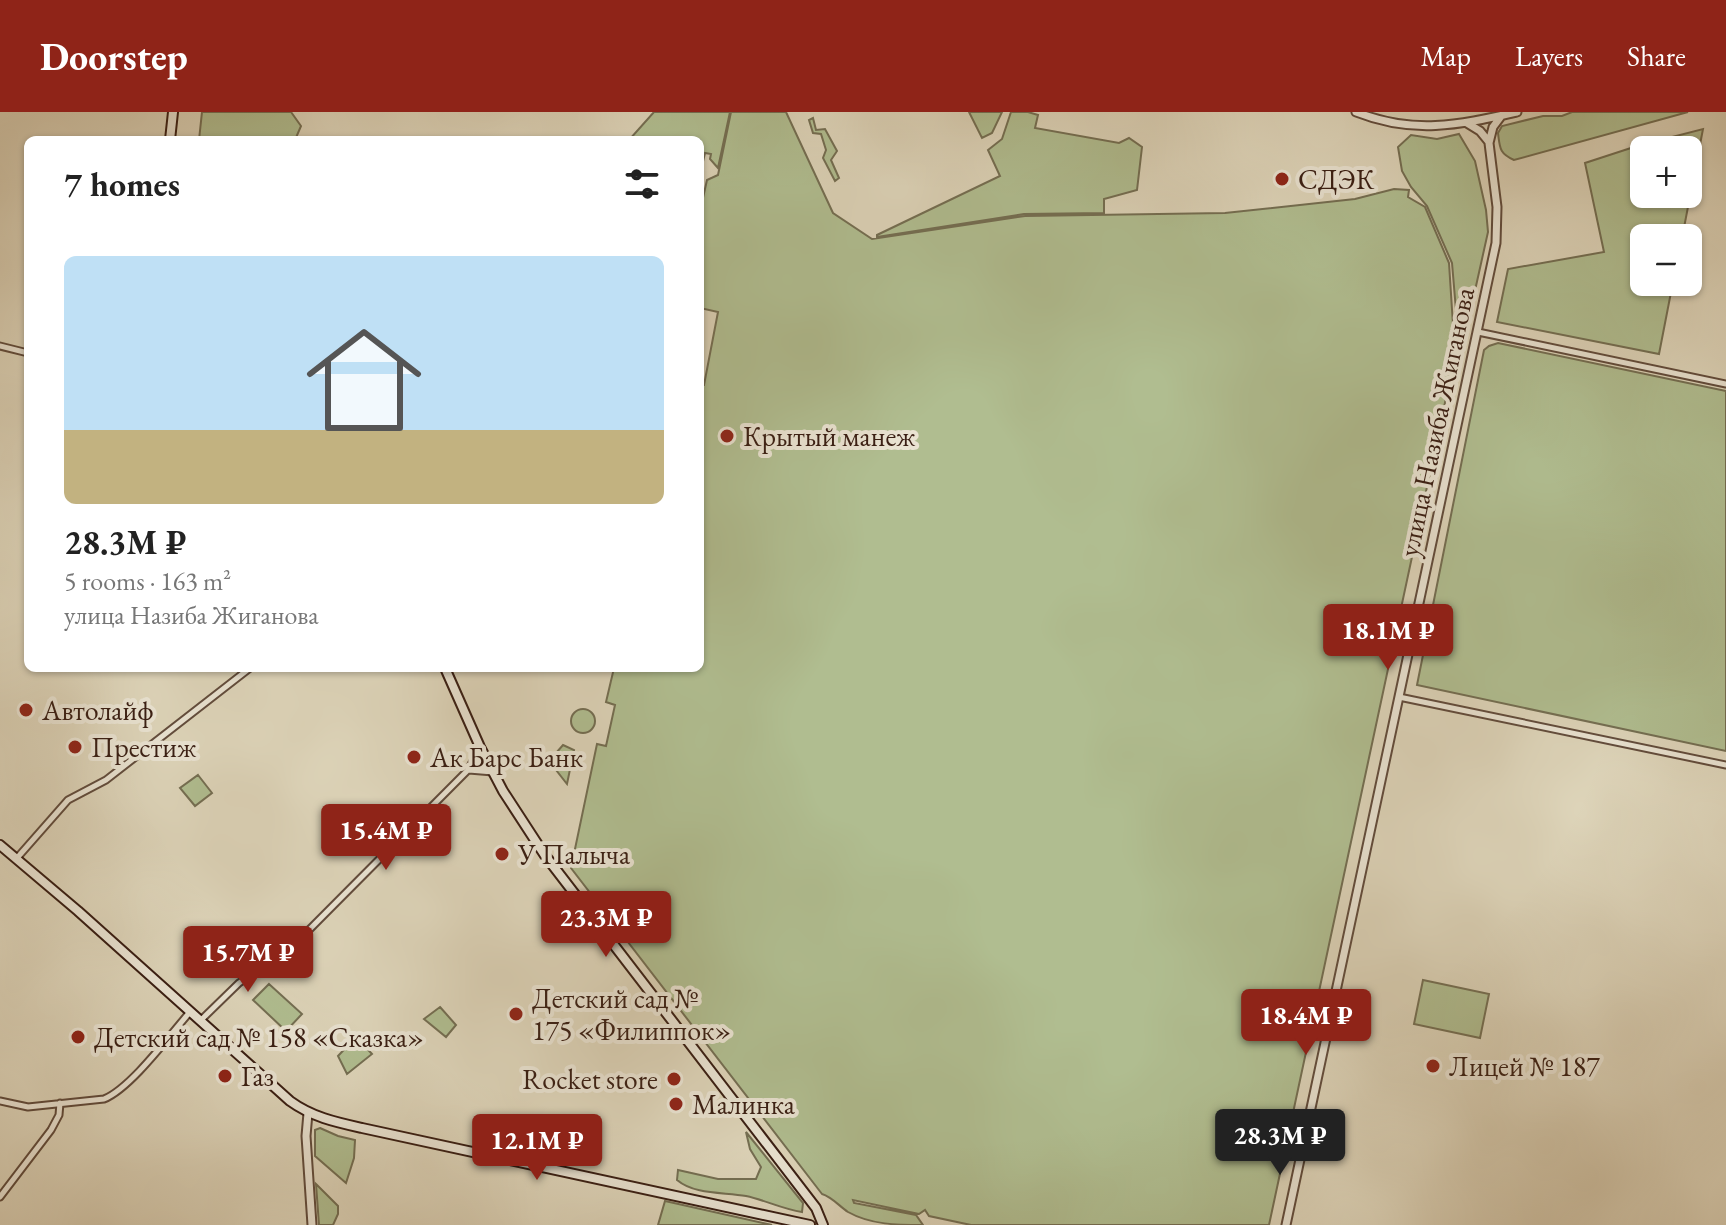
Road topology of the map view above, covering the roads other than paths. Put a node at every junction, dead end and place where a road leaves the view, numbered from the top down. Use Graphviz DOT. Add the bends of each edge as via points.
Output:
graph roads {
  1 [pos="173,112"];
  2 [pos="1356,112"];
  3 [pos="1517,112"];
  4 [pos="1502,115"];
  5 [pos="1467,123"];
  6 [pos="170,136"];
  7 [pos="1489,143"];
  8 [pos="1478,332"];
  9 [pos="0,346"];
  10 [pos="24,352"];
  11 [pos="1726,384"];
  12 [pos="245,672"];
  13 [pos="447,672"];
  14 [pos="1399,697"];
  15 [pos="480,747"];
  16 [pos="1726,765"];
  17 [pos="468,770"];
  18 [pos="493,772"];
  19 [pos="0,845"];
  20 [pos="16,859"];
  21 [pos="190,1012"];
  22 [pos="200,1021"];
  23 [pos="0,1101"];
  24 [pos="60,1103"];
  25 [pos="308,1113"];
  26 [pos="0,1197"];
  27 [pos="312,1225"];
  28 [pos="810,1225"];
  29 [pos="823,1225"];
  30 [pos="1286,1225"];
  1 -- 6 [label="main road"];
  2 -- 5 [label="street" via="1414,126"];
  3 -- 4 [label="street"];
  4 -- 5 [label="street"];
  4 -- 7 [label="street"];
  5 -- 7 [label="street"];
  7 -- 8 [label="street, улица Назиба Жиганова" via="1497,227"];
  8 -- 11 [label="street"];
  8 -- 14 [label="street, улица Назиба Жиганова"];
  9 -- 10 [label="street"];
  12 -- 20 [label="street" via="106,780 68,800"];
  13 -- 15 [label="main road"];
  14 -- 16 [label="street"];
  14 -- 30 [label="street, улица Назиба Жиганова"];
  15 -- 17 [label="street"];
  15 -- 18 [label="main road"];
  17 -- 18 [label="street"];
  17 -- 22 [label="street" via="286,952 242,980"];
  18 -- 29 [label="main road" via="544,854 816,1208"];
  19 -- 20 [label="main road"];
  20 -- 21 [label="main road"];
  21 -- 22 [label="main road"];
  21 -- 24 [label="street" via="113,1095"];
  22 -- 25 [label="main road"];
  23 -- 24 [label="street" via="28,1107"];
  24 -- 26 [label="street" via="51,1130"];
  25 -- 27 [label="street"];
  25 -- 28 [label="main road"];
}
